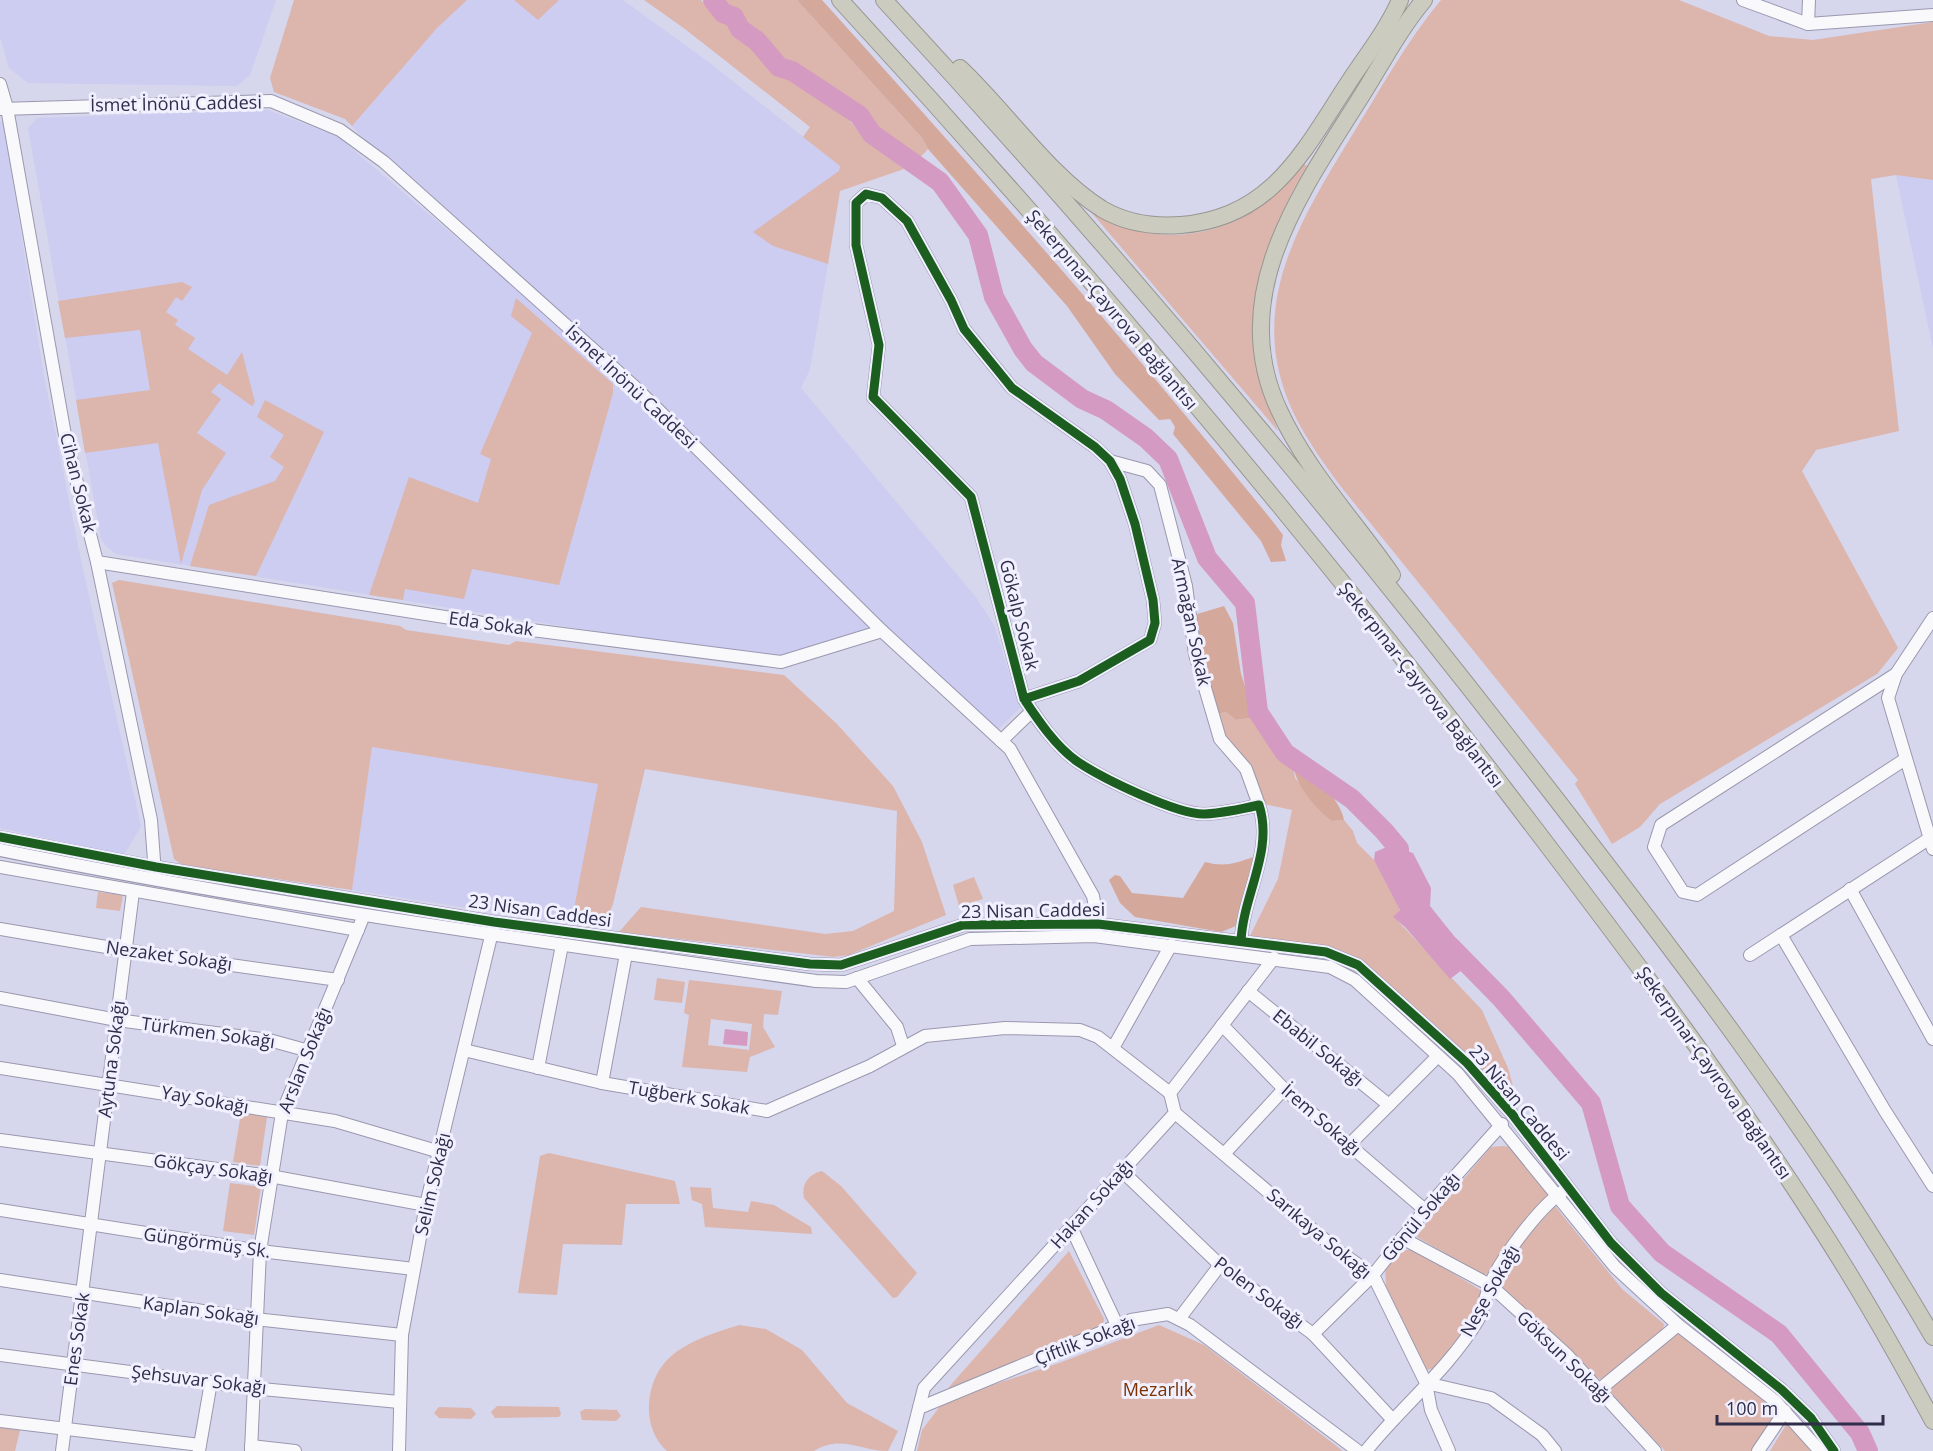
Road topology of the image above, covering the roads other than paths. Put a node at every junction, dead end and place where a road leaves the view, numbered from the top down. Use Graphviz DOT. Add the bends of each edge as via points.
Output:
graph roads {
  1 [pos="840,0"];
  2 [pos="884,0"];
  3 [pos="1400,0"];
  4 [pos="1424,0"];
  5 [pos="1743,0"];
  6 [pos="1809,0"];
  7 [pos="1933,15"];
  8 [pos="1808,24"];
  9 [pos="0,84"];
  10 [pos="3,108"];
  11 [pos="1110,461"];
  12 [pos="97,562"];
  13 [pos="1933,618"];
  14 [pos="882,631"];
  15 [pos="1930,634"];
  16 [pos="1456,670"];
  17 [pos="1896,674"];
  18 [pos="1024,699"];
  19 [pos="1032,711"];
  20 [pos="1001,741"];
  21 [pos="1904,760"];
  22 [pos="1259,805"];
  23 [pos="0,837"];
  24 [pos="1931,843"];
  25 [pos="0,850"];
  26 [pos="0,867"];
  27 [pos="156,867"];
  28 [pos="153,881"];
  29 [pos="1850,889"];
  30 [pos="133,892"];
  31 [pos="364,915"];
  32 [pos="494,922"];
  33 [pos="0,929"];
  34 [pos="358,930"];
  35 [pos="1096,930"];
  36 [pos="491,935"];
  37 [pos="1781,935"];
  38 [pos="1241,941"];
  39 [pos="562,945"];
  40 [pos="1171,945"];
  41 [pos="124,950"];
  42 [pos="1274,952"];
  43 [pos="626,954"];
  44 [pos="1750,955"];
  45 [pos="857,978"];
  46 [pos="338,980"];
  47 [pos="1248,991"];
  48 [pos="0,998"];
  49 [pos="117,1020"];
  50 [pos="1222,1024"];
  51 [pos="1933,1038"];
  52 [pos="903,1046"];
  53 [pos="1113,1048"];
  54 [pos="464,1050"];
  55 [pos="309,1051"];
  56 [pos="1438,1056"];
  57 [pos="0,1068"];
  58 [pos="538,1068"];
  59 [pos="602,1083"];
  60 [pos="109,1084"];
  61 [pos="1284,1089"];
  62 [pos="1170,1093"];
  63 [pos="1389,1105"];
  64 [pos="282,1113"];
  65 [pos="1175,1113"];
  66 [pos="1502,1124"];
  67 [pos="0,1140"];
  68 [pos="1349,1145"];
  69 [pos="440,1152"];
  70 [pos="101,1154"];
  71 [pos="1224,1154"];
  72 [pos="1928,1170"];
  73 [pos="1122,1171"];
  74 [pos="270,1176"];
  75 [pos="1933,1186"];
  76 [pos="1569,1188"];
  77 [pos="1557,1196"];
  78 [pos="426,1205"];
  79 [pos="0,1210"];
  80 [pos="1425,1210"];
  81 [pos="92,1226"];
  82 [pos="1071,1227"];
  83 [pos="1402,1238"];
  84 [pos="260,1251"];
  85 [pos="1220,1265"];
  86 [pos="414,1269"];
  87 [pos="1373,1275"];
  88 [pos="0,1281"];
  89 [pos="1490,1285"];
  90 [pos="83,1295"];
  91 [pos="255,1319"];
  92 [pos="1179,1319"];
  93 [pos="1117,1325"];
  94 [pos="1678,1325"];
  95 [pos="1313,1334"];
  96 [pos="402,1335"];
  97 [pos="1933,1337"];
  98 [pos="0,1354"];
  99 [pos="74,1365"];
  100 [pos="211,1382"];
  101 [pos="1426,1383"];
  102 [pos="252,1388"];
  103 [pos="1600,1389"];
  104 [pos="399,1402"];
  105 [pos="919,1408"];
  106 [pos="1785,1411"];
  107 [pos="1392,1419"];
  108 [pos="0,1421"];
  109 [pos="1933,1421"];
  110 [pos="64,1428"];
  111 [pos="138,1437"];
  112 [pos="200,1448"];
  113 [pos="251,1449"];
  114 [pos="62,1451"];
  115 [pos="135,1451"];
  116 [pos="295,1451"];
  117 [pos="399,1451"];
  118 [pos="908,1451"];
  119 [pos="1359,1451"];
  120 [pos="1366,1451"];
  121 [pos="1449,1451"];
  122 [pos="1556,1451"];
  123 [pos="1654,1451"];
  124 [pos="1758,1451"];
  125 [pos="1820,1451"];
  126 [pos="1834,1451"];
  1 -- 109 [label="highway, Şekerpınar-Çayırova Bağlantısı" via="1042,226 1183,392 1483,762 1664,1000 1746,1117 1851,1276"];
  2 -- 3 [label="highway" via="986,93 1080,193 1113,213 1158,226 1203,223 1229,216 1272,189 1298,161"];
  2 -- 16 [label="highway, Şekerpınar-Çayırova Bağlantısı" via="1185,341"];
  4 -- 16 [label="highway" via="1316,168 1282,229 1266,276 1262,344 1278,409 1304,457 1364,534"];
  5 -- 8 [label="street"];
  6 -- 8 [label="street"];
  7 -- 8 [label="street"];
  9 -- 10 [label="street, Cihan Sokak"];
  10 -- 12 [label="street, Cihan Sokak" via="65,435"];
  10 -- 14 [label="street, İsmet İnönü Caddesi" via="271,101 340,130 384,162 636,387"];
  11 -- 18 [label="street" via="1135,524 1153,600 1155,623 1150,640 1079,681"];
  11 -- 18 [label="street, Gökalp Sokak" via="1012,388 964,329 907,221 882,198 866,195 856,203 856,246 879,345 873,397 971,497"];
  11 -- 22 [label="street, Armağan Sokak" via="1147,471 1160,485 1186,586 1195,654 1220,739 1246,769"];
  12 -- 14 [label="street, Eda Sokak" via="508,627 781,662"];
  12 -- 27 [label="street, Cihan Sokak" via="151,820"];
  13 -- 15 [label="street"];
  14 -- 20 [label="street, İsmet İnönü Caddesi"];
  15 -- 17 [label="street"];
  16 -- 97 [label="highway, Şekerpınar-Çayırova Bağlantısı" via="1735,1034 1839,1185"];
  17 -- 21 [label="street" via="1888,698"];
  17 -- 21 [label="street" via="1661,825 1654,847 1683,892 1698,895"];
  18 -- 19 [label="street, Gökalp Sokak"];
  19 -- 20 [label="street"];
  19 -- 22 [label="street, Gökalp Sokak" via="1076,761 1182,811 1204,814"];
  20 -- 35 [label="street, İsmet İnönü Caddesi" via="1010,749 1093,896"];
  21 -- 24 [label="street"];
  22 -- 38 [label="street" via="1265,822 1261,861 1242,920"];
  23 -- 27 [label="street, 23 Nisan Caddesi"];
  24 -- 29 [label="street"];
  25 -- 28 [label="street, 23 Nisan Caddesi"];
  26 -- 30 [label="street"];
  27 -- 28 [label="street, Cihan Sokak"];
  27 -- 32 [label="street, 23 Nisan Caddesi"];
  28 -- 31 [label="street, 23 Nisan Caddesi"];
  29 -- 37 [label="street"];
  29 -- 51 [label="street"];
  30 -- 34 [label="street"];
  30 -- 41 [label="street, Aytuna Sokağı"];
  31 -- 34 [label="street, Arslan Sokağı"];
  31 -- 36 [label="street, 23 Nisan Caddesi"];
  32 -- 35 [label="street, 23 Nisan Caddesi" via="841,965 963,925"];
  32 -- 36 [label="street, Selim Sokağı"];
  33 -- 41 [label="street, Nezaket Sokağı"];
  34 -- 46 [label="street, Arslan Sokağı"];
  35 -- 38 [label="street, 23 Nisan Caddesi"];
  35 -- 40 [label="street, 23 Nisan Caddesi"];
  35 -- 45 [label="street, 23 Nisan Caddesi" via="970,939"];
  36 -- 39 [label="street, 23 Nisan Caddesi"];
  36 -- 54 [label="street, Selim Sokağı"];
  37 -- 44 [label="street"];
  37 -- 72 [label="street" via="1885,1112"];
  38 -- 42 [label="street, 23 Nisan Caddesi"];
  39 -- 43 [label="street, 23 Nisan Caddesi"];
  39 -- 58 [label="street"];
  40 -- 42 [label="street, 23 Nisan Caddesi"];
  40 -- 53 [label="street"];
  41 -- 46 [label="street, Nezaket Sokağı"];
  41 -- 49 [label="street, Aytuna Sokağı"];
  42 -- 47 [label="street"];
  42 -- 56 [label="street, 23 Nisan Caddesi" via="1330,967 1355,980"];
  42 -- 76 [label="street, 23 Nisan Caddesi" via="1326,952 1359,965 1467,1063"];
  43 -- 45 [label="street, 23 Nisan Caddesi" via="816,981 846,982"];
  43 -- 59 [label="street"];
  45 -- 52 [label="street" via="897,1027"];
  46 -- 55 [label="street, Arslan Sokağı"];
  47 -- 50 [label="street"];
  47 -- 63 [label="street, Ebabil Sokağı"];
  48 -- 49 [label="street, Türkmen Sokağı"];
  49 -- 55 [label="street, Türkmen Sokağı" via="269,1040"];
  49 -- 60 [label="street, Aytuna Sokağı"];
  50 -- 61 [label="street, İrem Sokağı"];
  50 -- 62 [label="street"];
  52 -- 53 [label="street" via="925,1036 1005,1028 1080,1030"];
  52 -- 59 [label="street, Tuğberk Sokak" via="870,1066 767,1111"];
  53 -- 62 [label="street"];
  54 -- 58 [label="street, Tuğberk Sokak"];
  54 -- 69 [label="street, Selim Sokağı"];
  55 -- 64 [label="street, Arslan Sokağı"];
  56 -- 63 [label="street"];
  56 -- 66 [label="street, 23 Nisan Caddesi"];
  57 -- 60 [label="street, Yay Sokağı"];
  58 -- 59 [label="street, Tuğberk Sokak"];
  60 -- 64 [label="street, Yay Sokağı"];
  60 -- 70 [label="street, Aytuna Sokağı"];
  61 -- 68 [label="street, İrem Sokağı"];
  61 -- 71 [label="street"];
  62 -- 65 [label="street"];
  63 -- 68 [label="street"];
  64 -- 69 [label="street, Yay Sokağı" via="335,1122"];
  64 -- 74 [label="street, Arslan Sokağı"];
  65 -- 71 [label="street, Sarıkaya Sokağı"];
  65 -- 73 [label="street, Hakan Sokağı"];
  66 -- 77 [label="street, 23 Nisan Caddesi"];
  66 -- 80 [label="street, Gönül Sokağı"];
  67 -- 70 [label="street, Gökçay Sokağı"];
  68 -- 80 [label="street, İrem Sokağı"];
  69 -- 78 [label="street, Selim Sokağı"];
  70 -- 74 [label="street, Gökçay Sokağı"];
  70 -- 81 [label="street, Aytuna Sokağı"];
  71 -- 87 [label="street, Sarıkaya Sokağı" via="1337,1250"];
  72 -- 75 [label="street"];
  73 -- 82 [label="street, Hakan Sokağı"];
  73 -- 85 [label="street, Polen Sokağı"];
  74 -- 78 [label="street, Gökçay Sokağı"];
  74 -- 84 [label="street, Arslan Sokağı"];
  76 -- 77 [label="street, Neşe Sokağı"];
  76 -- 126 [label="street, 23 Nisan Caddesi" via="1635,1268 1782,1390 1811,1418"];
  77 -- 89 [label="street, Neşe Sokağı" via="1507,1253"];
  77 -- 94 [label="street, 23 Nisan Caddesi" via="1616,1267"];
  78 -- 86 [label="street, Selim Sokağı"];
  79 -- 81 [label="street, Güngörmüş Sk."];
  80 -- 83 [label="street, Gönül Sokağı"];
  81 -- 84 [label="street, Güngörmüş Sk."];
  81 -- 90 [label="street, Enes Sokak"];
  82 -- 93 [label="street"];
  82 -- 105 [label="street, Hakan Sokağı" via="924,1388"];
  83 -- 87 [label="street, Gönül Sokağı"];
  83 -- 89 [label="street, Göksun Sokağı"];
  84 -- 86 [label="street, Güngörmüş Sk."];
  84 -- 91 [label="street, Arslan Sokağı"];
  85 -- 92 [label="street"];
  85 -- 95 [label="street, Polen Sokağı"];
  86 -- 96 [label="street, Selim Sokağı"];
  87 -- 95 [label="street, Gönül Sokağı"];
  87 -- 101 [label="street, Sarıkaya Sokağı"];
  88 -- 90 [label="street, Kaplan Sokağı"];
  89 -- 101 [label="street, Neşe Sokağı" via="1480,1318 1445,1367"];
  89 -- 103 [label="street, Göksun Sokağı"];
  90 -- 91 [label="street, Kaplan Sokağı"];
  90 -- 99 [label="street, Enes Sokak"];
  91 -- 96 [label="street, Kaplan Sokağı"];
  91 -- 102 [label="street, Arslan Sokağı"];
  92 -- 93 [label="street, Çiftlik Sokağı" via="1168,1314"];
  92 -- 119 [label="street, Çiftlik Sokağı"];
  93 -- 105 [label="street, Çiftlik Sokağı"];
  94 -- 103 [label="street"];
  94 -- 106 [label="street, 23 Nisan Caddesi"];
  95 -- 107 [label="street, Polen Sokağı"];
  96 -- 104 [label="street, Selim Sokağı"];
  98 -- 99 [label="street, Şehsuvar Sokağı"];
  99 -- 100 [label="street, Şehsuvar Sokağı"];
  99 -- 110 [label="street, Enes Sokak"];
  100 -- 102 [label="street, Şehsuvar Sokağı"];
  100 -- 112 [label="street"];
  101 -- 107 [label="street, Neşe Sokağı" via="1408,1407"];
  101 -- 121 [label="street, Sarıkaya Sokağı" via="1431,1410"];
  101 -- 122 [label="street" via="1491,1398 1542,1435"];
  102 -- 104 [label="street, Şehsuvar Sokağı"];
  102 -- 113 [label="street, Arslan Sokağı"];
  103 -- 123 [label="street, Göksun Sokağı"];
  104 -- 117 [label="street, Selim Sokağı"];
  105 -- 118 [label="street, Hakan Sokağı"];
  106 -- 124 [label="street"];
  106 -- 125 [label="street, 23 Nisan Caddesi"];
  107 -- 120 [label="street, Neşe Sokağı"];
  108 -- 110 [label="street"];
  110 -- 111 [label="street"];
  110 -- 114 [label="street, Enes Sokak"];
  111 -- 112 [label="street"];
  111 -- 115 [label="street"];
  113 -- 116 [label="street"];
}
